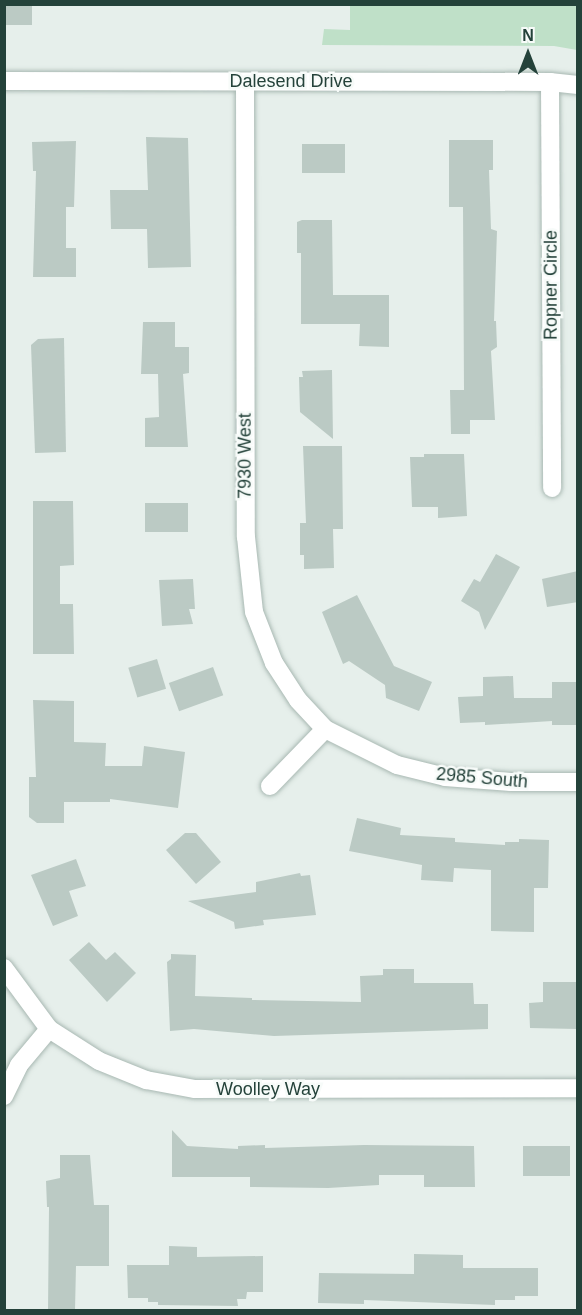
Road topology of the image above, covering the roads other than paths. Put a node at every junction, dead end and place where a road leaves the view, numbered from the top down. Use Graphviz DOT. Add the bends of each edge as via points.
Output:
graph roads {
  1 [pos="4,81"];
  2 [pos="550,81"];
  3 [pos="245,82"];
  4 [pos="578,85"];
  5 [pos="552,488"];
  6 [pos="325,729"];
  7 [pos="578,782"];
  8 [pos="270,786"];
  9 [pos="4,968"];
  10 [pos="50,1029"];
  11 [pos="578,1088"];
  12 [pos="4,1096"];
  1 -- 3 [label="street, Dalesend Drive"];
  2 -- 3 [label="street, Dalesend Drive"];
  2 -- 4 [label="street, Dalesend Drive"];
  2 -- 5 [label="street, Ropner Circle"];
  3 -- 6 [label="street, 7930 West" via="246,537 254,612 274,663 298,700"];
  6 -- 7 [label="street, 2985 South" via="397,765 445,777"];
  6 -- 8 [label="street"];
  9 -- 10 [label="street, Woolley Way"];
  10 -- 11 [label="street, Woolley Way" via="99,1061 146,1080 195,1089"];
  10 -- 12 [label="street" via="20,1065"];
}
